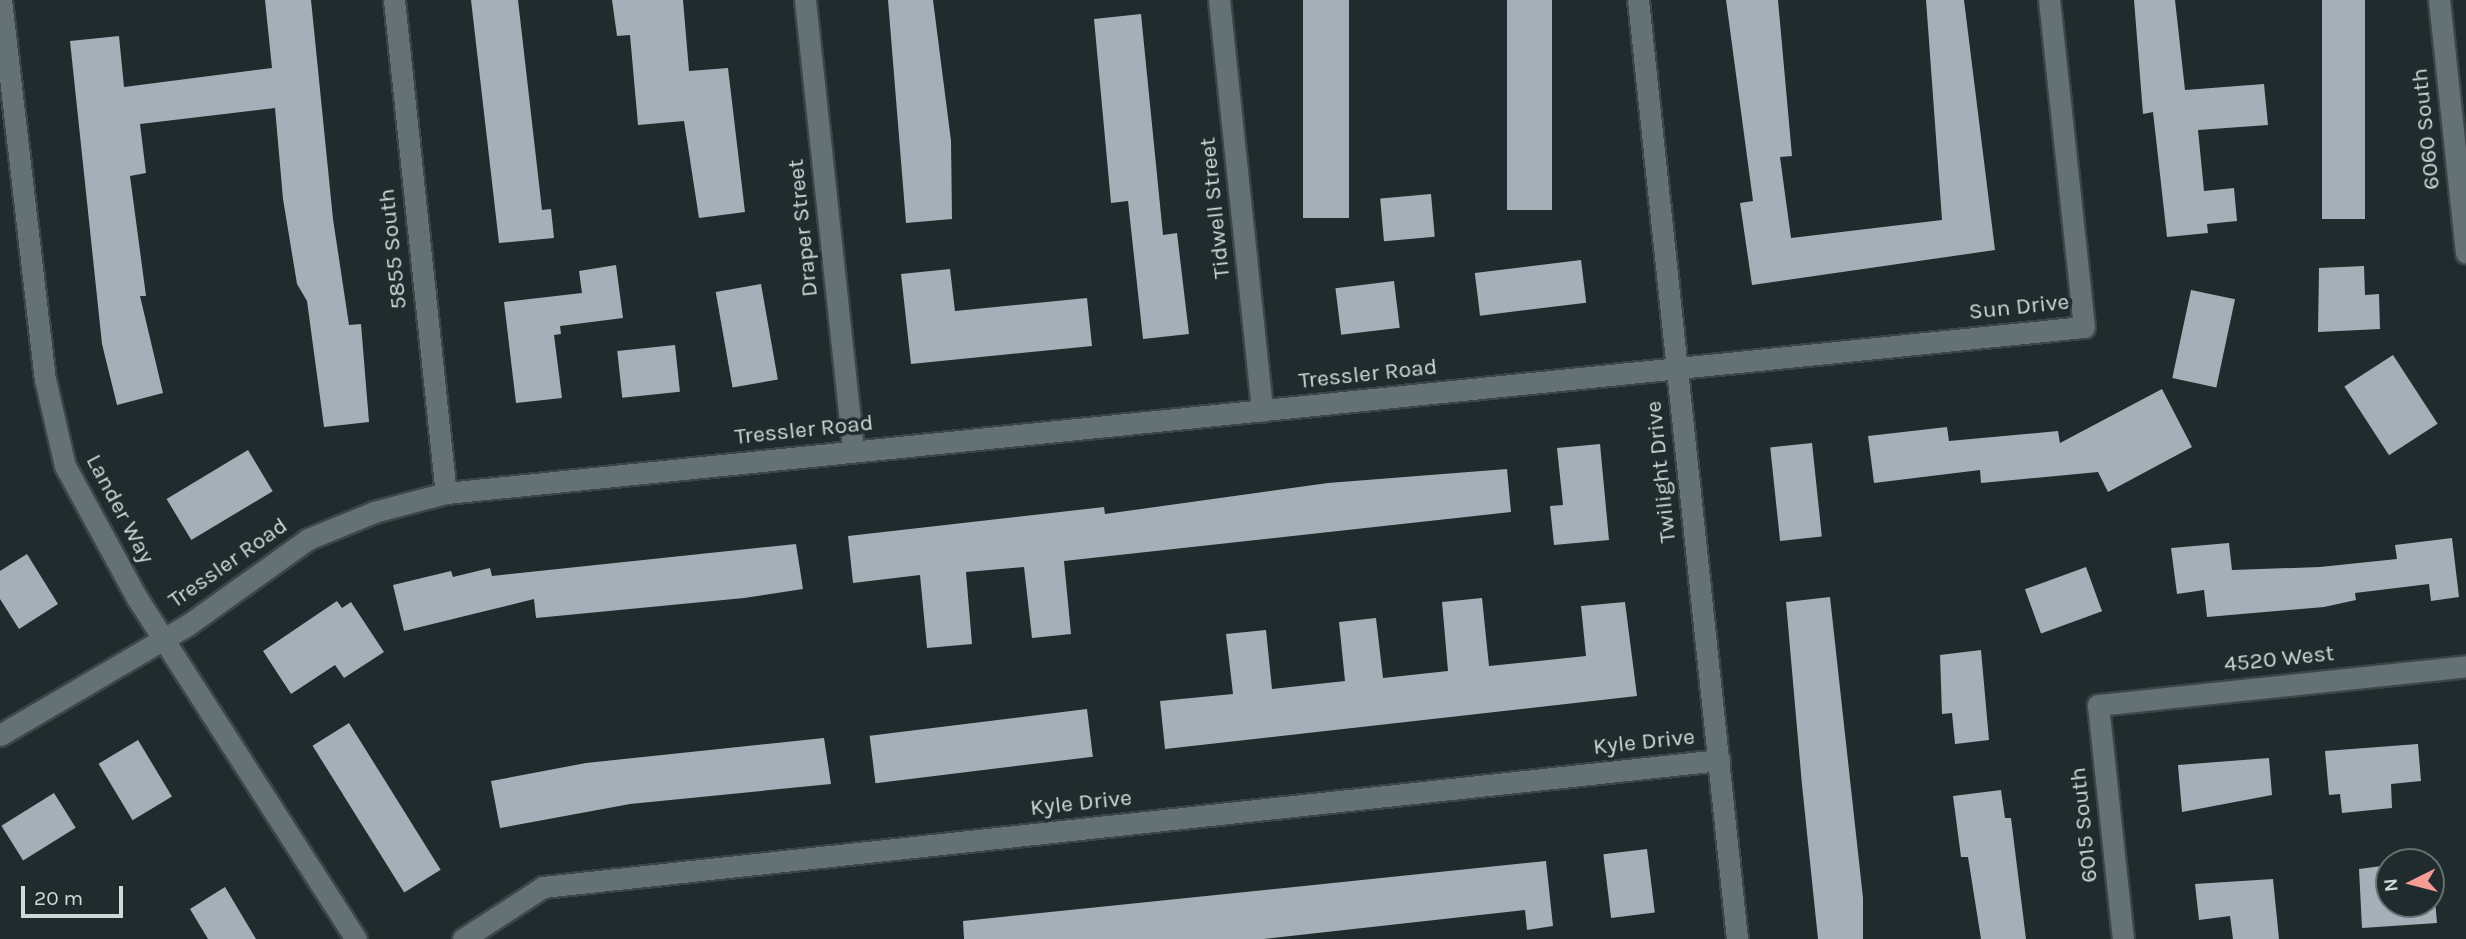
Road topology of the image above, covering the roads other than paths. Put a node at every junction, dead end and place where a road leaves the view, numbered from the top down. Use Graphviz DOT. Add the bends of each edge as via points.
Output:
graph roads {
  1 [pos="1,0"];
  2 [pos="394,0"];
  3 [pos="805,0"];
  4 [pos="1219,0"];
  5 [pos="1638,0"];
  6 [pos="2049,0"];
  7 [pos="2439,0"];
  8 [pos="2466,253"];
  9 [pos="1676,369"];
  10 [pos="1262,411"];
  11 [pos="853,451"];
  12 [pos="446,493"];
  13 [pos="165,638"];
  14 [pos="2466,666"];
  15 [pos="2098,705"];
  16 [pos="0,735"];
  17 [pos="1719,760"];
  18 [pos="356,939"];
  19 [pos="463,939"];
  20 [pos="1737,939"];
  21 [pos="2123,939"];
  1 -- 13 [label="street, Lander Way" via="45,379 65,466"];
  2 -- 12 [label="street, 5855 South"];
  3 -- 11 [label="street, Draper Street"];
  4 -- 10 [label="street, Tidwell Street"];
  5 -- 9 [label="street, Twilight Drive"];
  6 -- 9 [label="street, Sun Drive" via="2084,327"];
  7 -- 8 [label="street, 6060 South"];
  9 -- 10 [label="street, Tressler Road"];
  9 -- 17 [label="street, Twilight Drive"];
  10 -- 11 [label="street, Tressler Road"];
  11 -- 12 [label="street, Tressler Road"];
  12 -- 13 [label="street, Tressler Road" via="374,512 308,539"];
  13 -- 16 [label="street, Tressler Road"];
  13 -- 18 [label="street, Lander Way"];
  14 -- 15 [label="street, 4520 West"];
  15 -- 21 [label="street, 6015 South"];
  17 -- 19 [label="street, Kyle Drive" via="543,887"];
  17 -- 20 [label="street, Twilight Drive"];
}
